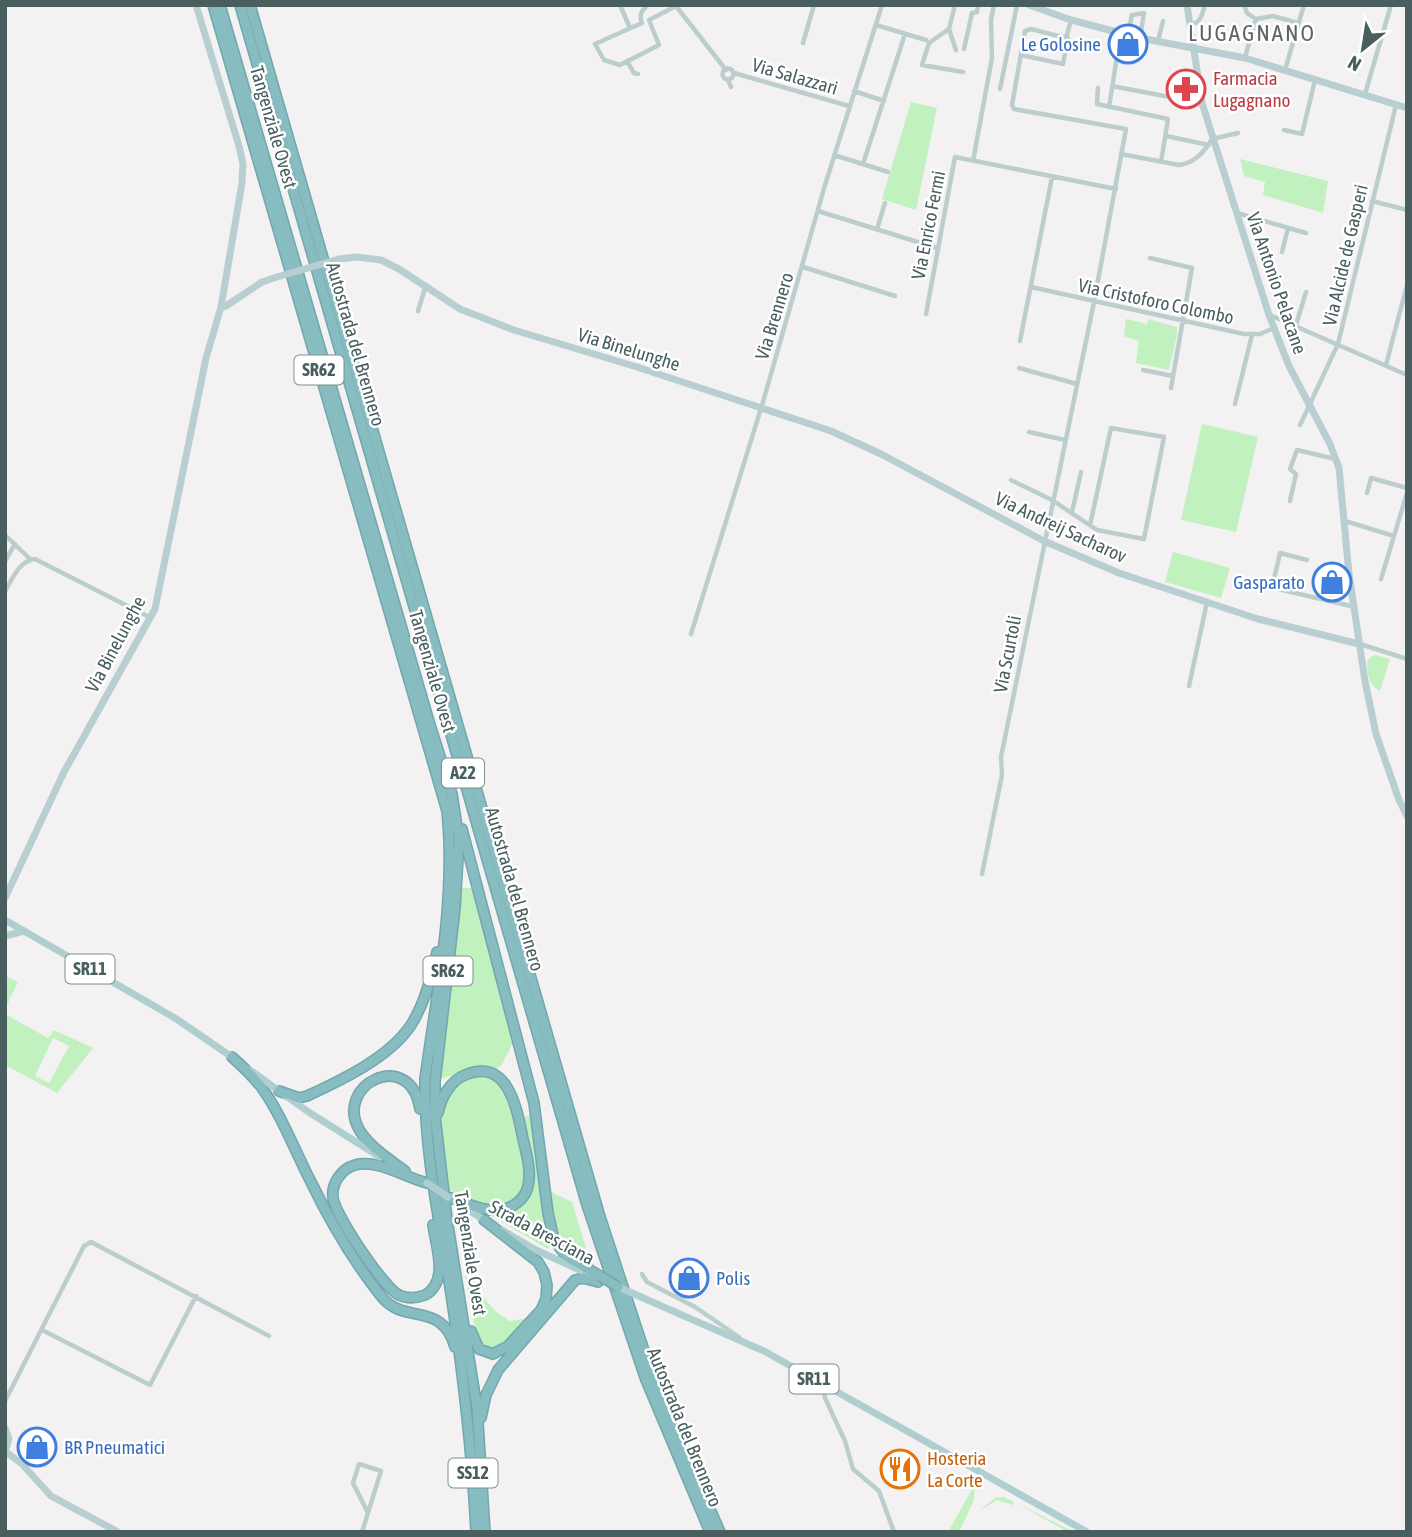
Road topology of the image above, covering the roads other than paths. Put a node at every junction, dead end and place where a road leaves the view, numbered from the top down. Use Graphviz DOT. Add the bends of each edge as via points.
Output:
graph roads {
  1 [pos="196,5"];
  2 [pos="213,5"];
  3 [pos="220,5"];
  4 [pos="240,5"];
  5 [pos="250,5"];
  6 [pos="620,5"];
  7 [pos="648,5"];
  8 [pos="814,5"];
  9 [pos="882,5"];
  10 [pos="955,5"];
  11 [pos="978,5"];
  12 [pos="994,5"];
  13 [pos="1017,5"];
  14 [pos="1028,5"];
  15 [pos="1187,5"];
  16 [pos="1205,5"];
  17 [pos="1244,5"];
  18 [pos="1304,5"];
  19 [pos="1391,5"];
  20 [pos="676,6"];
  21 [pos="1255,19"];
  22 [pos="649,20"];
  23 [pos="1071,20"];
  24 [pos="1163,21"];
  25 [pos="642,23"];
  26 [pos="1298,23"];
  27 [pos="876,25"];
  28 [pos="1191,25"];
  29 [pos="630,28"];
  30 [pos="949,29"];
  31 [pos="1124,33"];
  32 [pos="905,34"];
  33 [pos="1068,37"];
  34 [pos="1140,38"];
  35 [pos="926,40"];
  36 [pos="1158,41"];
  37 [pos="803,43"];
  38 [pos="964,49"];
  39 [pos="956,50"];
  40 [pos="1194,50"];
  41 [pos="1021,55"];
  42 [pos="1245,58"];
  43 [pos="627,61"];
  44 [pos="726,69"];
  45 [pos="1285,70"];
  46 [pos="963,72"];
  47 [pos="638,74"];
  48 [pos="734,74"];
  49 [pos="1315,79"];
  50 [pos="728,80"];
  51 [pos="1112,86"];
  52 [pos="731,88"];
  53 [pos="1098,88"];
  54 [pos="1000,89"];
  55 [pos="854,91"];
  56 [pos="1365,94"];
  57 [pos="884,101"];
  58 [pos="1202,103"];
  59 [pos="1397,104"];
  60 [pos="849,106"];
  61 [pos="1108,107"];
  62 [pos="1407,108"];
  63 [pos="1284,130"];
  64 [pos="1238,133"];
  65 [pos="1166,136"];
  66 [pos="1210,142"];
  67 [pos="1121,154"];
  68 [pos="834,155"];
  69 [pos="974,161"];
  70 [pos="1161,162"];
  71 [pos="863,164"];
  72 [pos="888,172"];
  73 [pos="1052,177"];
  74 [pos="1116,190"];
  75 [pos="1372,201"];
  76 [pos="885,203"];
  77 [pos="1407,210"];
  78 [pos="818,211"];
  79 [pos="1236,212"];
  80 [pos="1288,228"];
  81 [pos="877,229"];
  82 [pos="1306,233"];
  83 [pos="937,248"];
  84 [pos="1282,252"];
  85 [pos="1150,258"];
  86 [pos="803,267"];
  87 [pos="426,285"];
  88 [pos="1407,285"];
  89 [pos="1031,287"];
  90 [pos="1306,292"];
  91 [pos="895,296"];
  92 [pos="1094,302"];
  93 [pos="221,307"];
  94 [pos="418,311"];
  95 [pos="926,314"];
  96 [pos="1269,315"];
  97 [pos="1183,321"];
  98 [pos="1296,325"];
  99 [pos="1274,328"];
  100 [pos="1252,335"];
  101 [pos="1020,341"];
  102 [pos="1338,344"];
  103 [pos="1386,365"];
  104 [pos="1020,368"];
  105 [pos="1143,370"];
  106 [pos="1407,375"];
  107 [pos="1173,376"];
  108 [pos="1077,384"];
  109 [pos="1171,388"];
  110 [pos="1235,404"];
  111 [pos="1308,407"];
  112 [pos="761,408"];
  113 [pos="1300,425"];
  114 [pos="1029,432"];
  115 [pos="1065,440"];
  116 [pos="1336,460"];
  117 [pos="1081,472"];
  118 [pos="1012,480"];
  119 [pos="1407,491"];
  120 [pos="1367,493"];
  121 [pos="1052,500"];
  122 [pos="1290,501"];
  123 [pos="1072,513"];
  124 [pos="1345,521"];
  125 [pos="1090,525"];
  126 [pos="5,535"];
  127 [pos="1394,536"];
  128 [pos="1044,541"];
  129 [pos="15,544"];
  130 [pos="30,559"];
  131 [pos="1307,560"];
  132 [pos="5,561"];
  133 [pos="1381,579"];
  134 [pos="1261,585"];
  135 [pos="1272,588"];
  136 [pos="5,591"];
  137 [pos="1207,602"];
  138 [pos="1355,607"];
  139 [pos="151,618"];
  140 [pos="691,634"];
  141 [pos="1359,644"];
  142 [pos="1407,659"];
  143 [pos="1189,687"];
  144 [pos="453,794"];
  145 [pos="1407,816"];
  146 [pos="982,874"];
  147 [pos="5,898"];
  148 [pos="5,920"];
  149 [pos="24,931"];
  150 [pos="445,931"];
  151 [pos="5,936"];
  152 [pos="232,1057"];
  153 [pos="279,1091"];
  154 [pos="429,1158"];
  155 [pos="402,1172"];
  156 [pos="426,1184"];
  157 [pos="442,1185"];
  158 [pos="448,1197"];
  159 [pos="435,1199"];
  160 [pos="462,1203"];
  161 [pos="447,1219"];
  162 [pos="484,1220"];
  163 [pos="642,1275"];
  164 [pos="599,1279"];
  165 [pos="618,1287"];
  166 [pos="196,1296"];
  167 [pos="42,1330"];
  168 [pos="270,1336"];
  169 [pos="748,1344"];
  170 [pos="822,1384"];
  171 [pos="5,1401"];
  172 [pos="468,1406"];
  173 [pos="5,1427"];
  174 [pos="479,1441"];
  175 [pos="6,1452"];
  176 [pos="368,1513"];
  177 [pos="118,1532"];
  178 [pos="362,1532"];
  179 [pos="476,1532"];
  180 [pos="485,1532"];
  181 [pos="710,1532"];
  182 [pos="720,1532"];
  183 [pos="894,1532"];
  184 [pos="1087,1532"];
  1 -- 93 [label="street, Via Binelunghe" via="243,164"];
  2 -- 150 [label="highway, Tangenziale Ovest / SR62" via="447,811 450,870"];
  3 -- 144 [label="highway, Tangenziale Ovest / SR62"];
  4 -- 181 [label="highway, Autostrada del Brennero / A22" via="587,1205 646,1380"];
  5 -- 182 [label="highway, Autostrada del Brennero / A22" via="600,1217 655,1384"];
  6 -- 29 [label="street"];
  7 -- 25 [label="street" via="639,17"];
  8 -- 37 [label="street"];
  9 -- 27 [label="street, Via Brennero"];
  10 -- 30 [label="street"];
  11 -- 38 [label="street"];
  12 -- 69 [label="street" via="992,58"];
  13 -- 54 [label="street"];
  14 -- 23 [label="street"];
  15 -- 28 [label="street, Via Antonio Pelacane"];
  16 -- 28 [label="street" via="1202,18"];
  17 -- 21 [label="street"];
  18 -- 26 [label="street"];
  19 -- 56 [label="street"];
  20 -- 22 [label="street"];
  20 -- 44 [label="street, Via Salazzari"];
  21 -- 26 [label="street" via="1273,16"];
  21 -- 42 [label="street"];
  22 -- 25 [label="street"];
  22 -- 43 [label="street" via="659,45"];
  23 -- 31 [label="street"];
  23 -- 33 [label="street"];
  24 -- 36 [label="street"];
  25 -- 29 [label="street"];
  26 -- 45 [label="street"];
  27 -- 32 [label="street"];
  27 -- 55 [label="street, Via Brennero"];
  28 -- 40 [label="street, Via Antonio Pelacane"];
  29 -- 43 [label="street" via="595,44 604,60 620,65"];
  30 -- 39 [label="street"];
  30 -- 46 [label="street" via="929,44 922,65"];
  31 -- 34 [label="street"];
  31 -- 34 [label="street" via="1132,15 1144,13"];
  31 -- 51 [label="street"];
  32 -- 35 [label="street"];
  32 -- 57 [label="street"];
  33 -- 41 [label="street" via="1025,31"];
  33 -- 41 [label="street" via="1063,64"];
  34 -- 36 [label="street"];
  36 -- 40 [label="street"];
  40 -- 42 [label="street"];
  40 -- 58 [label="street, Via Antonio Pelacane"];
  41 -- 67 [label="street, Via Scurtoli" via="1012,105 1016,111 1126,129"];
  42 -- 45 [label="street"];
  43 -- 47 [label="street"];
  44 -- 48 [label="street, Via Salazzari"];
  44 -- 50 [label="street, Via Salazzari" via="723,75"];
  45 -- 49 [label="street"];
  48 -- 50 [label="street, Via Salazzari"];
  48 -- 60 [label="street, Via Salazzari"];
  49 -- 56 [label="street"];
  49 -- 63 [label="street" via="1302,134"];
  50 -- 52 [label="street, Via Salazzari"];
  51 -- 58 [label="street"];
  51 -- 61 [label="street"];
  53 -- 61 [label="street" via="1097,104"];
  55 -- 57 [label="street"];
  55 -- 60 [label="street, Via Brennero"];
  56 -- 59 [label="street"];
  57 -- 71 [label="street"];
  58 -- 66 [label="street, Via Antonio Pelacane"];
  59 -- 62 [label="street"];
  59 -- 75 [label="street, Via Alcide de Gasperi"];
  60 -- 68 [label="street, Via Brennero"];
  61 -- 65 [label="street" via="1168,119"];
  64 -- 66 [label="street"];
  65 -- 66 [label="street"];
  65 -- 70 [label="street"];
  66 -- 70 [label="street" via="1187,164"];
  66 -- 79 [label="street, Via Antonio Pelacane"];
  67 -- 70 [label="street"];
  67 -- 74 [label="street, Via Scurtoli"];
  68 -- 71 [label="street"];
  68 -- 78 [label="street, Via Brennero"];
  69 -- 73 [label="street, Via Enrico Fermi"];
  69 -- 83 [label="street, Via Enrico Fermi" via="955,157"];
  71 -- 72 [label="street"];
  73 -- 74 [label="street, Via Enrico Fermi"];
  73 -- 89 [label="street"];
  74 -- 92 [label="street, Via Scurtoli"];
  75 -- 77 [label="street"];
  75 -- 102 [label="street, Via Alcide de Gasperi"];
  76 -- 81 [label="street"];
  78 -- 81 [label="street"];
  78 -- 86 [label="street, Via Brennero"];
  79 -- 80 [label="street"];
  79 -- 96 [label="street, Via Antonio Pelacane"];
  80 -- 82 [label="street"];
  80 -- 84 [label="street"];
  81 -- 83 [label="street"];
  83 -- 95 [label="street, Via Enrico Fermi"];
  85 -- 97 [label="street" via="1192,268"];
  86 -- 91 [label="street"];
  86 -- 112 [label="street, Via Brennero"];
  87 -- 93 [label="street, Via Binelunghe, bridge" via="381,260 357,257 262,282"];
  87 -- 94 [label="street"];
  87 -- 112 [label="street, Via Binelunghe" via="460,309 514,330"];
  88 -- 103 [label="street"];
  89 -- 92 [label="street, Via Cristoforo Colombo"];
  89 -- 101 [label="street"];
  90 -- 98 [label="street"];
  92 -- 97 [label="street, Via Cristoforo Colombo"];
  92 -- 108 [label="street, Via Scurtoli"];
  93 -- 139 [label="street, Via Binelunghe"];
  96 -- 98 [label="street"];
  96 -- 99 [label="street, Via Antonio Pelacane"];
  97 -- 100 [label="street, Via Cristoforo Colombo"];
  97 -- 107 [label="street"];
  98 -- 102 [label="street"];
  99 -- 100 [label="street, Via Cristoforo Colombo"];
  99 -- 111 [label="street, Via Antonio Pelacane"];
  100 -- 110 [label="street"];
  102 -- 103 [label="street"];
  102 -- 111 [label="street, Via Alcide de Gasperi"];
  103 -- 106 [label="street"];
  104 -- 108 [label="street"];
  105 -- 107 [label="street"];
  107 -- 109 [label="street"];
  108 -- 115 [label="street, Via Scurtoli"];
  111 -- 113 [label="street, Via Alcide de Gasperi"];
  111 -- 116 [label="street, Via Antonio Pelacane"];
  112 -- 128 [label="street, Via Andreij Sacharov" via="831,431 881,454"];
  112 -- 140 [label="street, Via Brennero"];
  114 -- 115 [label="street"];
  115 -- 121 [label="street, Via Scurtoli"];
  116 -- 122 [label="street" via="1297,450 1290,469 1296,474"];
  116 -- 124 [label="street, Via Antonio Pelacane"];
  117 -- 123 [label="street"];
  118 -- 121 [label="street"];
  119 -- 120 [label="street" via="1371,478"];
  119 -- 127 [label="street"];
  121 -- 123 [label="street"];
  121 -- 128 [label="street, Via Scurtoli"];
  123 -- 125 [label="street"];
  124 -- 127 [label="street"];
  124 -- 138 [label="street, Via Antonio Pelacane"];
  125 -- 125 [label="street" via="1144,539 1164,437 1111,428"];
  126 -- 129 [label="street"];
  127 -- 133 [label="street"];
  128 -- 137 [label="street, Via Andreij Sacharov" via="1119,573"];
  128 -- 146 [label="street, Via Scurtoli"];
  129 -- 130 [label="street"];
  129 -- 132 [label="street"];
  130 -- 136 [label="street" via="20,566"];
  130 -- 139 [label="street"];
  131 -- 135 [label="street" via="1280,553"];
  134 -- 135 [label="street"];
  135 -- 138 [label="street"];
  137 -- 141 [label="street, Via Andreij Sacharov"];
  137 -- 143 [label="street"];
  138 -- 141 [label="street, Via Antonio Pelacane"];
  139 -- 147 [label="street, Via Binelunghe" via="64,772"];
  141 -- 142 [label="street"];
  141 -- 145 [label="street, Via Antonio Pelacane" via="1376,734"];
  144 -- 157 [label="highway, Tangenziale Ovest / SR62" via="457,880 435,1082"];
  144 -- 164 [label="highway" via="534,1103 555,1240 566,1256"];
  148 -- 149 [label="main road, SR11"];
  149 -- 151 [label="street"];
  149 -- 152 [label="main road, SR11" via="175,1018"];
  150 -- 153 [label="highway" via="423,1001 391,1048 307,1096"];
  150 -- 154 [label="highway, Tangenziale Ovest / SR62" via="425,1079"];
  152 -- 153 [label="main road, SR11"];
  152 -- 172 [label="highway" via="264,1091 328,1216 382,1297 396,1308 436,1318 447,1329"];
  153 -- 155 [label="main road, SR11"];
  154 -- 155 [label="highway" via="415,1091 400,1078 372,1081 356,1099 356,1124 370,1144"];
  154 -- 159 [label="highway, Tangenziale Ovest / SR62"];
  155 -- 156 [label="highway"];
  155 -- 159 [label="highway" via="357,1164 339,1177 332,1194 339,1216 381,1279 402,1296 423,1295 437,1282"];
  156 -- 158 [label="main road, bridge"];
  157 -- 160 [label="highway" via="441,1102 460,1077 492,1074 506,1085 515,1102 528,1162 528,1186 520,1200 505,1209"];
  157 -- 161 [label="highway, Tangenziale Ovest / SR62"];
  158 -- 160 [label="highway"];
  159 -- 172 [label="highway, Tangenziale Ovest / SR62"];
  160 -- 162 [label="main road, Strada Bresciana"];
  161 -- 162 [label="highway" via="474,1341 483,1352 493,1354 508,1346 537,1314 547,1285 538,1262"];
  161 -- 174 [label="highway, Tangenziale Ovest / SR62"];
  162 -- 164 [label="main road, Strada Bresciana"];
  163 -- 169 [label="street"];
  164 -- 165 [label="highway, bridge"];
  164 -- 174 [label="highway" via="575,1280 506,1359 484,1401"];
  165 -- 169 [label="main road, SR11, bridge"];
  166 -- 167 [label="street" via="91,1242 84,1246"];
  166 -- 167 [label="street" via="150,1385"];
  166 -- 168 [label="street"];
  167 -- 171 [label="street"];
  169 -- 170 [label="main road, SR11"];
  170 -- 183 [label="street" via="853,1469 879,1491"];
  170 -- 184 [label="main road, SR11"];
  172 -- 179 [label="highway, Tangenziale Ovest / SS12"];
  173 -- 175 [label="street" via="9,1439"];
  174 -- 180 [label="highway, Tangenziale Ovest / SS12"];
  175 -- 177 [label="street" via="51,1496"];
  176 -- 176 [label="street" via="381,1471 359,1464 353,1483"];
  176 -- 178 [label="street"];
}
